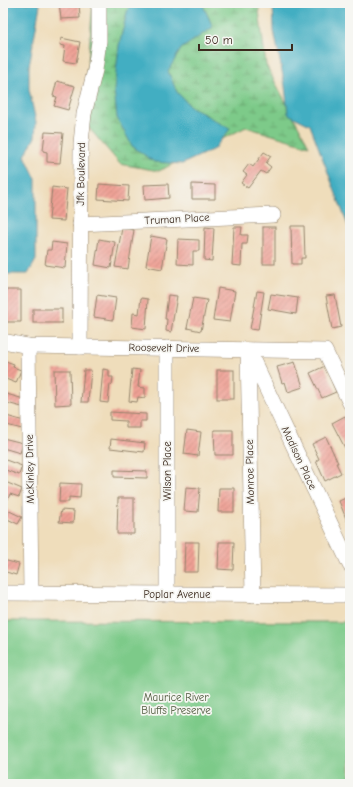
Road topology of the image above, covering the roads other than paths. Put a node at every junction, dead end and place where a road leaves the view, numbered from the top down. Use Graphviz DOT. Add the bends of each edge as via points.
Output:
graph roads {
  1 [pos="97,3"];
  2 [pos="273,215"];
  3 [pos="80,224"];
  4 [pos="3,341"];
  5 [pos="28,346"];
  6 [pos="80,347"];
  7 [pos="167,348"];
  8 [pos="248,350"];
  9 [pos="350,403"];
  10 [pos="350,566"];
  11 [pos="3,593"];
  12 [pos="31,593"];
  13 [pos="167,594"];
  14 [pos="253,594"];
  15 [pos="350,595"];
  1 -- 3 [label="street, Jfk Boulevard" via="99,41 84,114 81,143"];
  2 -- 3 [label="street, Truman Place"];
  3 -- 6 [label="street, Jfk Boulevard"];
  4 -- 5 [label="street, Roosevelt Drive"];
  5 -- 6 [label="street, Roosevelt Drive"];
  5 -- 12 [label="street, McKinley Drive"];
  6 -- 7 [label="street, Roosevelt Drive"];
  7 -- 8 [label="street, Roosevelt Drive"];
  7 -- 13 [label="street, Wilson Place"];
  8 -- 9 [label="street, Roosevelt Drive" via="325,351"];
  8 -- 10 [label="street, Madison Place"];
  8 -- 14 [label="street, Monroe Place"];
  11 -- 12 [label="street, Poplar Avenue"];
  12 -- 13 [label="street, Poplar Avenue"];
  13 -- 14 [label="street, Poplar Avenue"];
  14 -- 15 [label="street, Poplar Avenue"];
}
